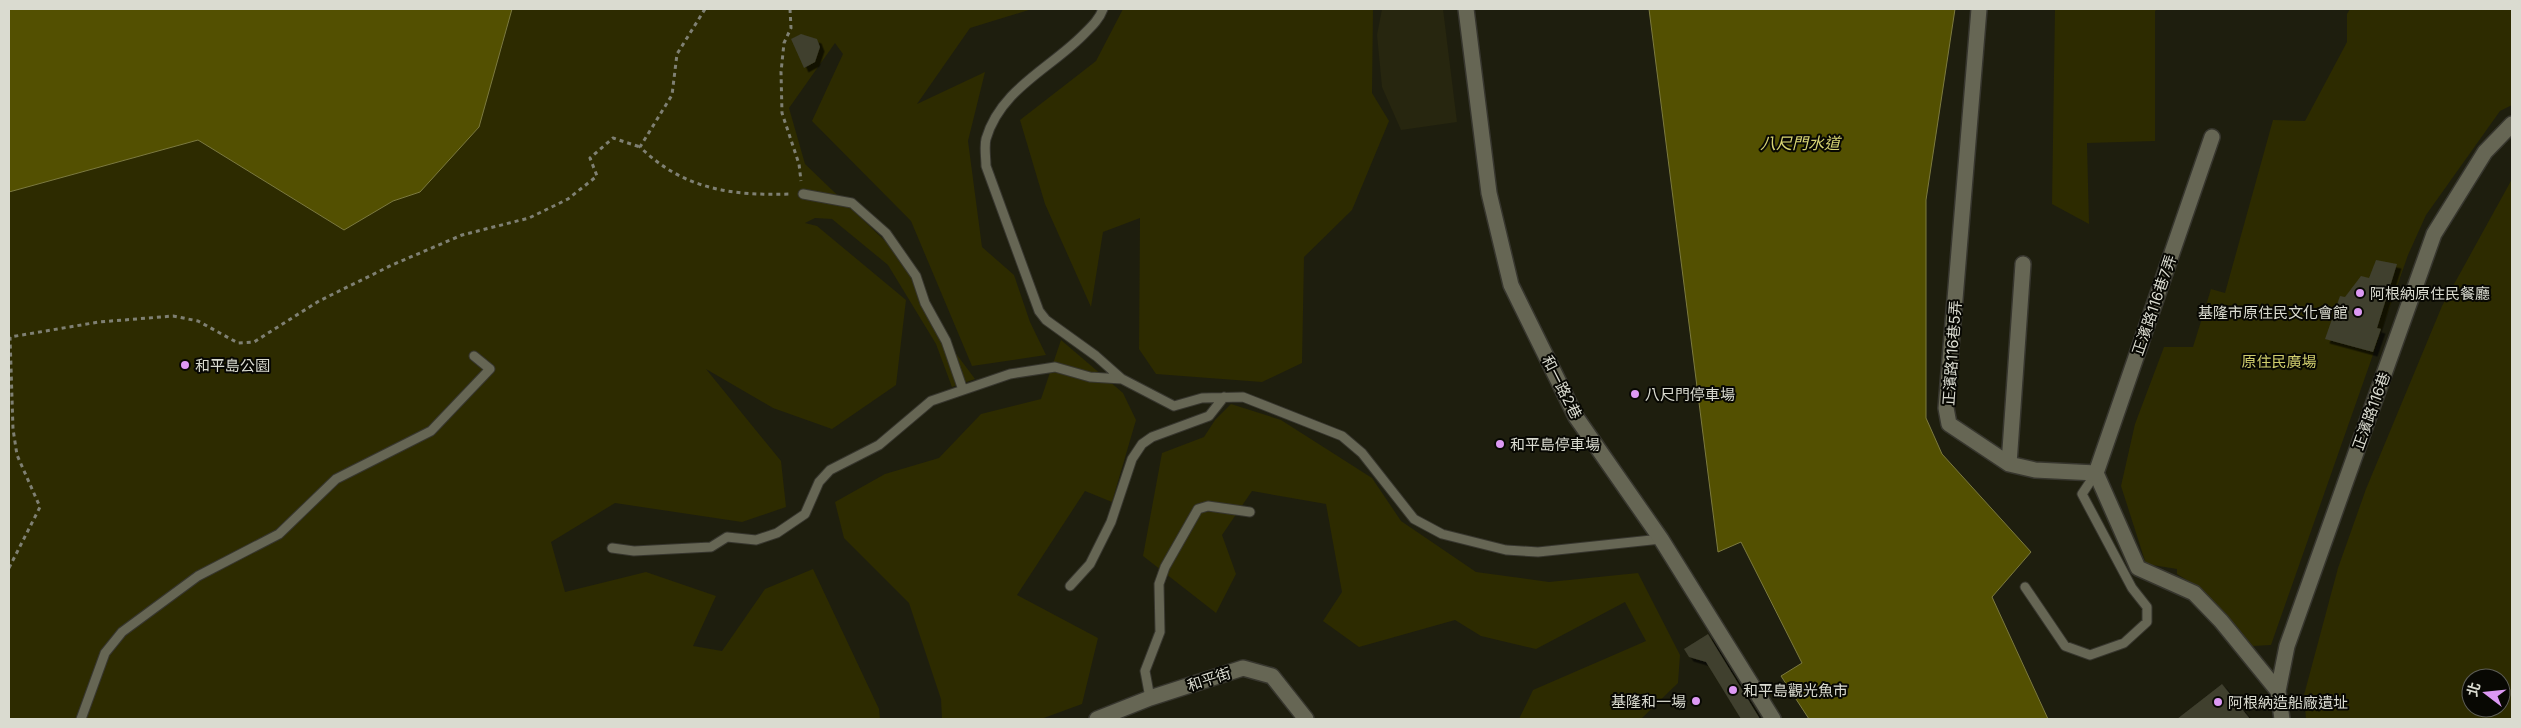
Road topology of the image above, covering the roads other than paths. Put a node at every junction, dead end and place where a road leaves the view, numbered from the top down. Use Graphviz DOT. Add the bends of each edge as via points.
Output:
graph roads {
  1 [pos="1103,9"];
  2 [pos="1466,9"];
  3 [pos="1979,9"];
  4 [pos="2512,124"];
  5 [pos="2212,137"];
  6 [pos="803,194"];
  7 [pos="2023,264"];
  8 [pos="474,356"];
  9 [pos="1122,379"];
  10 [pos="963,390"];
  11 [pos="1224,397"];
  12 [pos="2009,464"];
  13 [pos="2096,473"];
  14 [pos="1250,512"];
  15 [pos="1661,539"];
  16 [pos="612,548"];
  17 [pos="1070,586"];
  18 [pos="2025,587"];
  19 [pos="2278,691"];
  20 [pos="1150,698"];
  21 [pos="81,719"];
  22 [pos="1096,719"];
  23 [pos="1306,719"];
  24 [pos="1773,719"];
  25 [pos="2282,719"];
  1 -- 9 [label="lane" via="1100,17 1063,55 1024,82 997,113 985,140 986,166 1040,311 1046,320"];
  2 -- 15 [label="street, 和一路2巷" via="1489,193 1511,285 1576,418"];
  3 -- 12 [label="street, 正濱路116巷5弄" via="1946,408 1949,424"];
  4 -- 19 [label="street, 正濱路116巷" via="2485,152 2434,234 2288,646"];
  5 -- 13 [label="street, 正濱路116巷7弄"];
  6 -- 10 [label="lane" via="852,203 886,233 916,276 925,303 946,341"];
  7 -- 12 [label="street"];
  8 -- 21 [label="lane" via="490,370 431,432 336,479 279,534 198,576 122,632 105,654"];
  9 -- 10 [label="lane" via="1090,377 1055,367 1010,374"];
  9 -- 11 [label="lane" via="1174,406 1202,398"];
  10 -- 16 [label="lane" via="931,401 879,445 830,470 820,482 804,514 777,534 756,540 727,537 711,547 634,551"];
  11 -- 15 [label="lane" via="1243,397 1342,436 1362,453 1414,519 1442,534 1506,550 1538,552"];
  11 -- 17 [label="lane" via="1210,416 1152,437 1142,444 1132,459 1111,522 1090,564"];
  12 -- 13 [label="street, 正濱路116巷5弄" via="2035,470"];
  13 -- 18 [label="lane" via="2082,494 2132,588 2147,607 2147,622 2124,643 2090,655 2065,646"];
  13 -- 19 [label="street" via="2138,568 2194,593"];
  14 -- 20 [label="lane" via="1208,506 1198,509 1165,567 1159,584 1160,632 1145,671"];
  15 -- 24 [label="street, 和一路2巷"];
  19 -- 25 [label="street, 正濱路116巷"];
  20 -- 22 [label="street, 和平街"];
  20 -- 23 [label="street, 和平街" via="1243,668 1272,676"];
}
